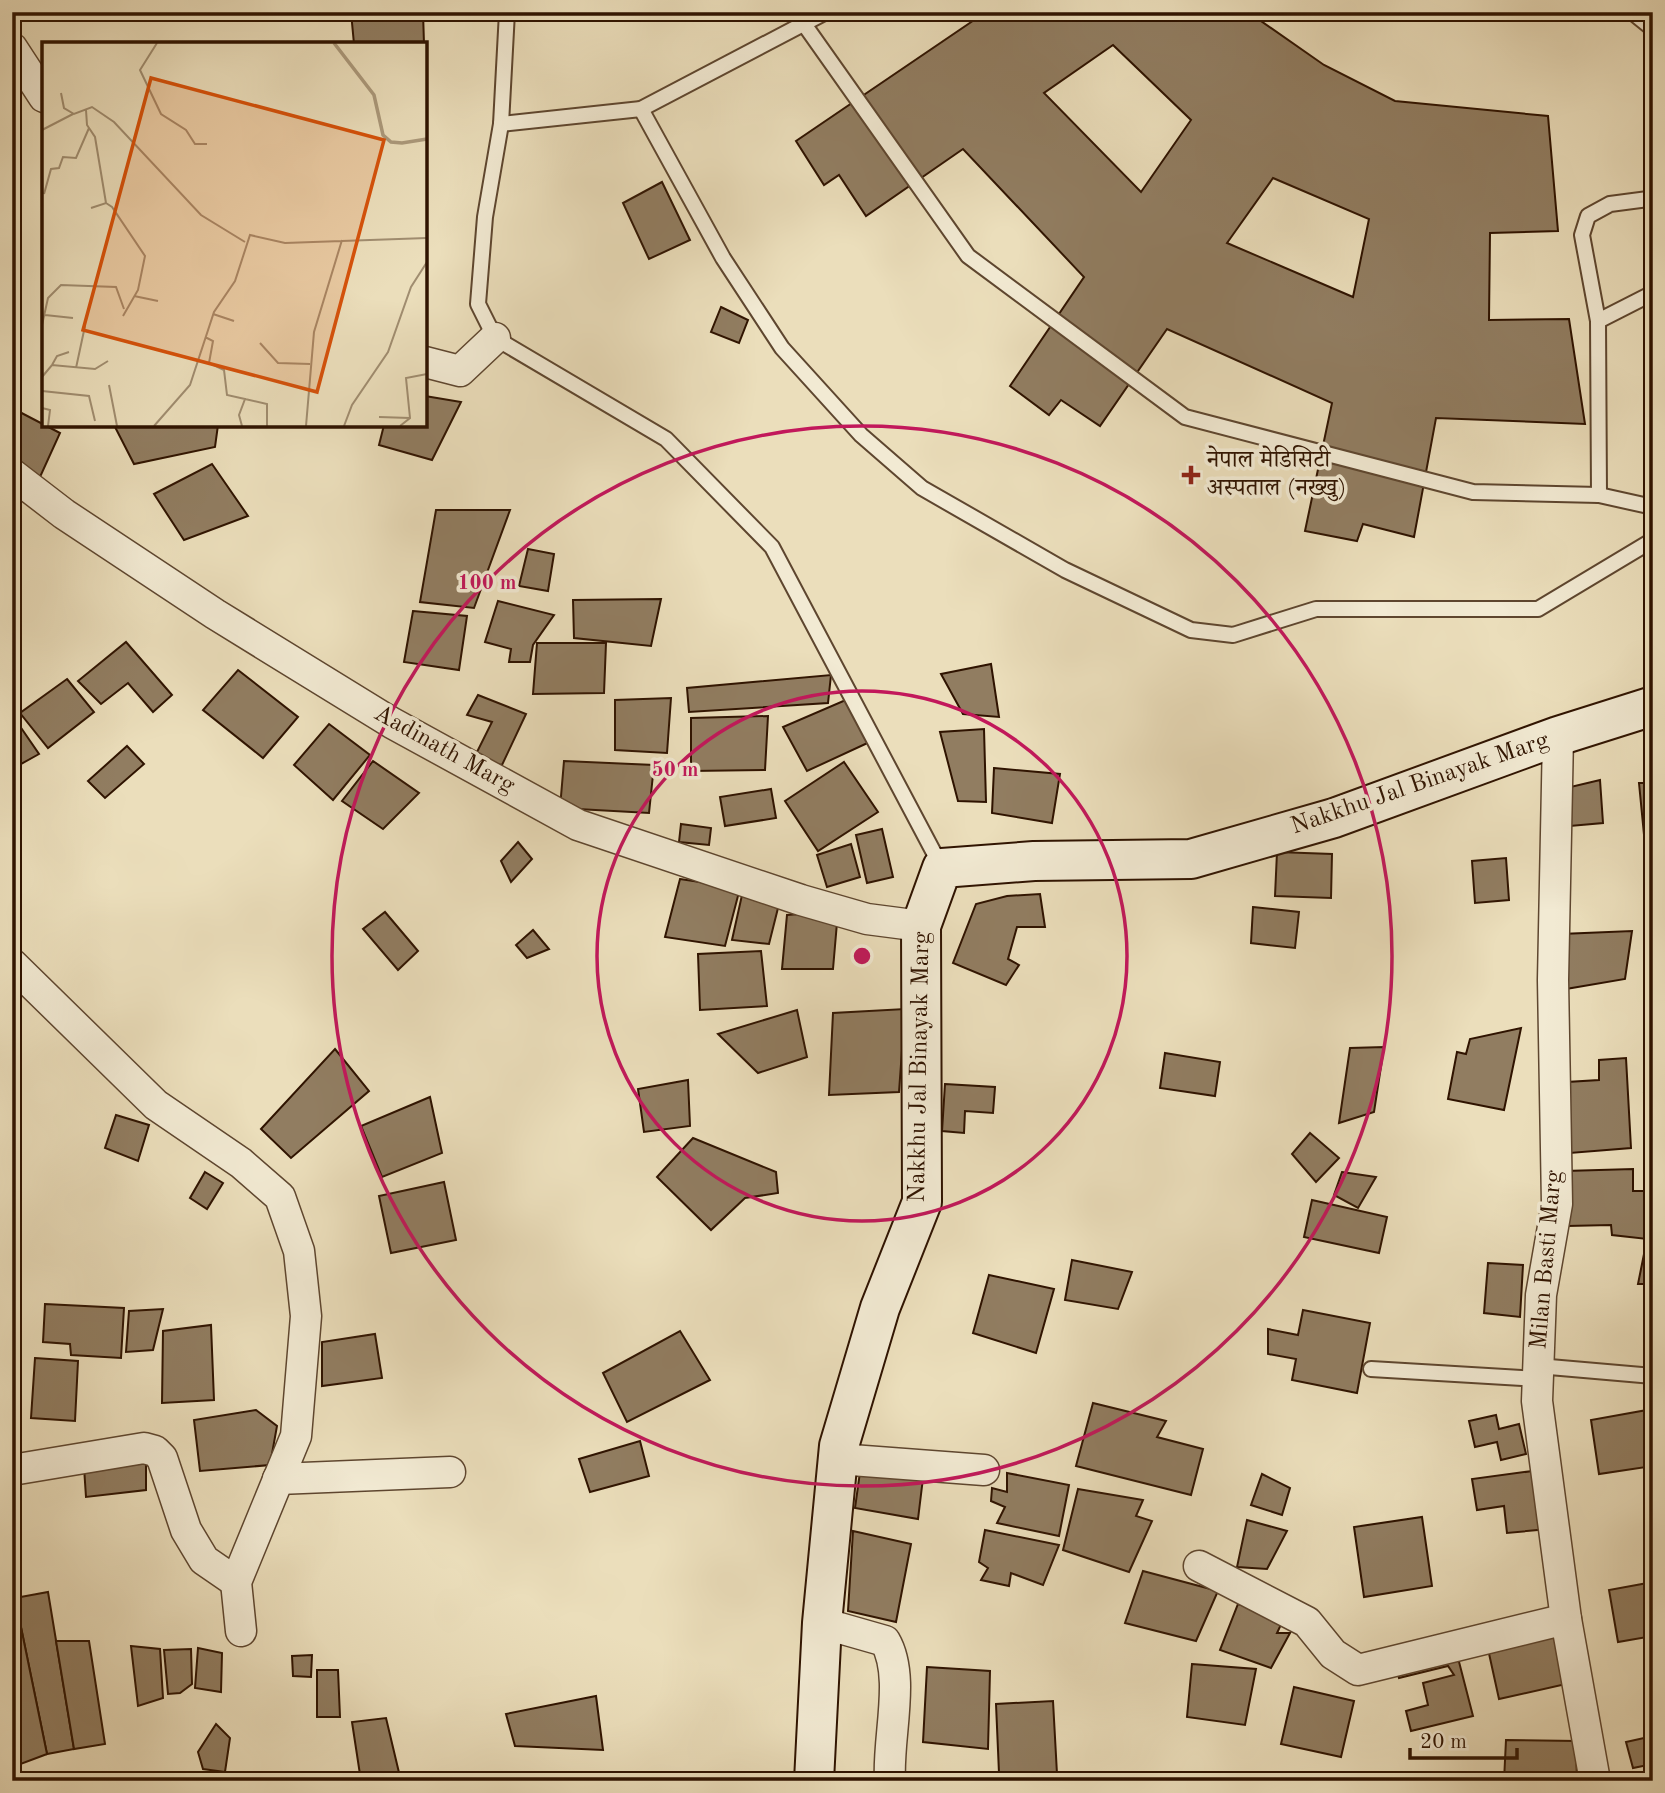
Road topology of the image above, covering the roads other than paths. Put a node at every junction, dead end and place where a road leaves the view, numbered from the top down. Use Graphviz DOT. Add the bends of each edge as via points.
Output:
graph roads {
  1 [pos="507,12"];
  2 [pos="826,12"];
  3 [pos="1632,12"];
  4 [pos="804,24"];
  5 [pos="1653,29"];
  6 [pos="12,48"];
  7 [pos="42,94"];
  8 [pos="641,109"];
  9 [pos="501,124"];
  10 [pos="1653,204"];
  11 [pos="1653,293"];
  12 [pos="1598,321"];
  13 [pos="495,338"];
  14 [pos="427,362"];
  15 [pos="12,474"];
  16 [pos="1599,495"];
  17 [pos="1653,507"];
  18 [pos="1653,540"];
  19 [pos="1653,706"];
  20 [pos="1558,736"];
  21 [pos="942,868"];
  22 [pos="921,926"];
  23 [pos="12,964"];
  24 [pos="1371,1369"];
  25 [pos="1538,1373"];
  26 [pos="1653,1376"];
  27 [pos="838,1459"];
  28 [pos="12,1470"];
  29 [pos="985,1471"];
  30 [pos="450,1472"];
  31 [pos="278,1479"];
  32 [pos="1199,1566"];
  33 [pos="236,1582"];
  34 [pos="1566,1619"];
  35 [pos="822,1623"];
  36 [pos="241,1631"];
  37 [pos="814,1781"];
  38 [pos="890,1781"];
  39 [pos="1595,1781"];
  1 -- 9 [label="lane"];
  2 -- 4 [label="lane"];
  3 -- 5 [label="lane"];
  4 -- 8 [label="lane"];
  4 -- 16 [label="lane" via="968,256 1185,417 1473,492"];
  6 -- 7 [label="street"];
  8 -- 9 [label="lane"];
  8 -- 18 [label="lane" via="723,258 782,348 861,435 922,488 1065,569 1191,630 1233,635 1317,609 1538,609"];
  9 -- 13 [label="lane" via="485,217 478,304"];
  10 -- 12 [label="lane" via="1648,199 1610,204 1588,216 1582,235"];
  11 -- 12 [label="lane"];
  12 -- 16 [label="lane"];
  13 -- 14 [label="street" via="460,370"];
  13 -- 21 [label="lane" via="666,439 772,547"];
  15 -- 22 [label="street, Aadinath Marg" via="215,614 392,723 578,825 801,900 867,919"];
  16 -- 17 [label="lane"];
  19 -- 20 [label="street, Nakkhu Jal Binayak Marg"];
  20 -- 21 [label="street, Nakkhu Jal Binayak Marg" via="1334,818 1191,859 1034,860"];
  20 -- 25 [label="street, Milan Basti Marg" via="1553,980 1557,1204 1541,1295"];
  21 -- 22 [label="street, Nakkhu Jal Binayak Marg"];
  22 -- 27 [label="street, Nakkhu Jal Binayak Marg" via="922,1202 880,1308"];
  23 -- 31 [label="street" via="156,1105 242,1163 280,1197 299,1251 306,1316 296,1436"];
  24 -- 25 [label="lane"];
  25 -- 26 [label="lane"];
  25 -- 34 [label="street, Milan Basti Marg" via="1537,1401"];
  27 -- 29 [label="street"];
  27 -- 35 [label="street, Nakkhu Jal Binayak Marg"];
  28 -- 33 [label="street" via="144,1448 155,1451 162,1458 186,1530 204,1560"];
  30 -- 31 [label="street"];
  31 -- 33 [label="street"];
  32 -- 34 [label="street" via="1307,1622 1334,1654 1358,1670"];
  33 -- 36 [label="street"];
  34 -- 39 [label="street, Milan Basti Marg"];
  35 -- 37 [label="street, Nakkhu Jal Binayak Marg"];
  35 -- 38 [label="street" via="885,1641 892,1653"];
}
